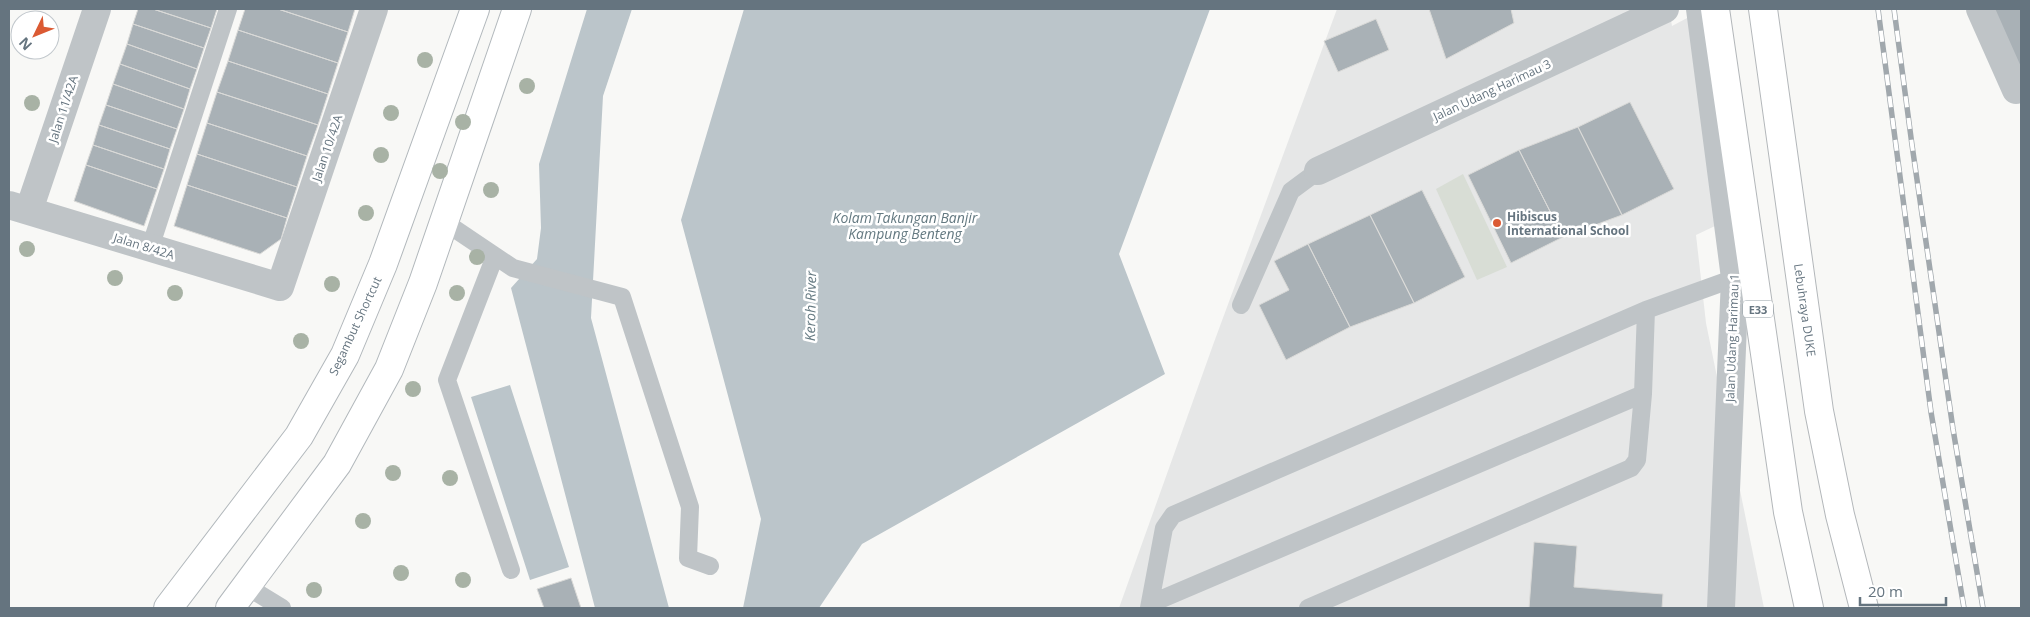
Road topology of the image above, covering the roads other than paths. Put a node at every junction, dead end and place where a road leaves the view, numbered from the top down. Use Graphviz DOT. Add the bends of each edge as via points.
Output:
graph roads {
  1 [pos="97,9"];
  2 [pos="228,9"];
  3 [pos="374,9"];
  4 [pos="475,9"];
  5 [pos="517,9"];
  6 [pos="1665,9"];
  7 [pos="1700,9"];
  8 [pos="1714,9"];
  9 [pos="1763,9"];
  10 [pos="1980,9"];
  11 [pos="2021,88"];
  12 [pos="1318,171"];
  13 [pos="19,207"];
  14 [pos="443,221"];
  15 [pos="150,248"];
  16 [pos="495,256"];
  17 [pos="1735,278"];
  18 [pos="280,287"];
  19 [pos="1241,305"];
  20 [pos="1646,310"];
  21 [pos="1643,394"];
  22 [pos="710,566"];
  23 [pos="511,570"];
  24 [pos="246,586"];
  25 [pos="1150,606"];
  26 [pos="168,608"];
  27 [pos="230,608"];
  28 [pos="282,608"];
  29 [pos="1308,608"];
  30 [pos="1721,608"];
  31 [pos="1809,608"];
  32 [pos="1864,608"];
  1 -- 13 [label="street, Jalan 11/42A"];
  2 -- 15 [label="lane"];
  3 -- 18 [label="street, Jalan 10/42A"];
  4 -- 26 [label="main road, Segambut Shortcut" via="383,264 345,355 299,436"];
  5 -- 14 [label="main road"];
  6 -- 12 [label="street, Jalan Udang Harimau 3"];
  7 -- 17 [label="street, Jalan Udang Harimau 1"];
  8 -- 31 [label="main road, E33" via="1788,512"];
  9 -- 32 [label="main road, Lebuhraya DUKE" via="1819,411 1840,515"];
  10 -- 11 [label="street" via="2016,90"];
  12 -- 19 [label="lane" via="1291,191"];
  13 -- 15 [label="street, Jalan 8/42A"];
  14 -- 16 [label="lane"];
  14 -- 24 [label="main road" via="389,369 337,464"];
  15 -- 18 [label="street, Jalan 8/42A"];
  16 -- 22 [label="lane" via="513,268 622,298 690,507 688,558"];
  16 -- 23 [label="lane" via="447,380"];
  17 -- 20 [label="lane"];
  17 -- 30 [label="street, Jalan Udang Harimau 1"];
  20 -- 21 [label="lane"];
  20 -- 25 [label="lane" via="1173,516 1164,528"];
  21 -- 25 [label="lane"];
  21 -- 29 [label="lane" via="1637,460 1630,468"];
  24 -- 27 [label="main road"];
  24 -- 28 [label="lane"];
}
